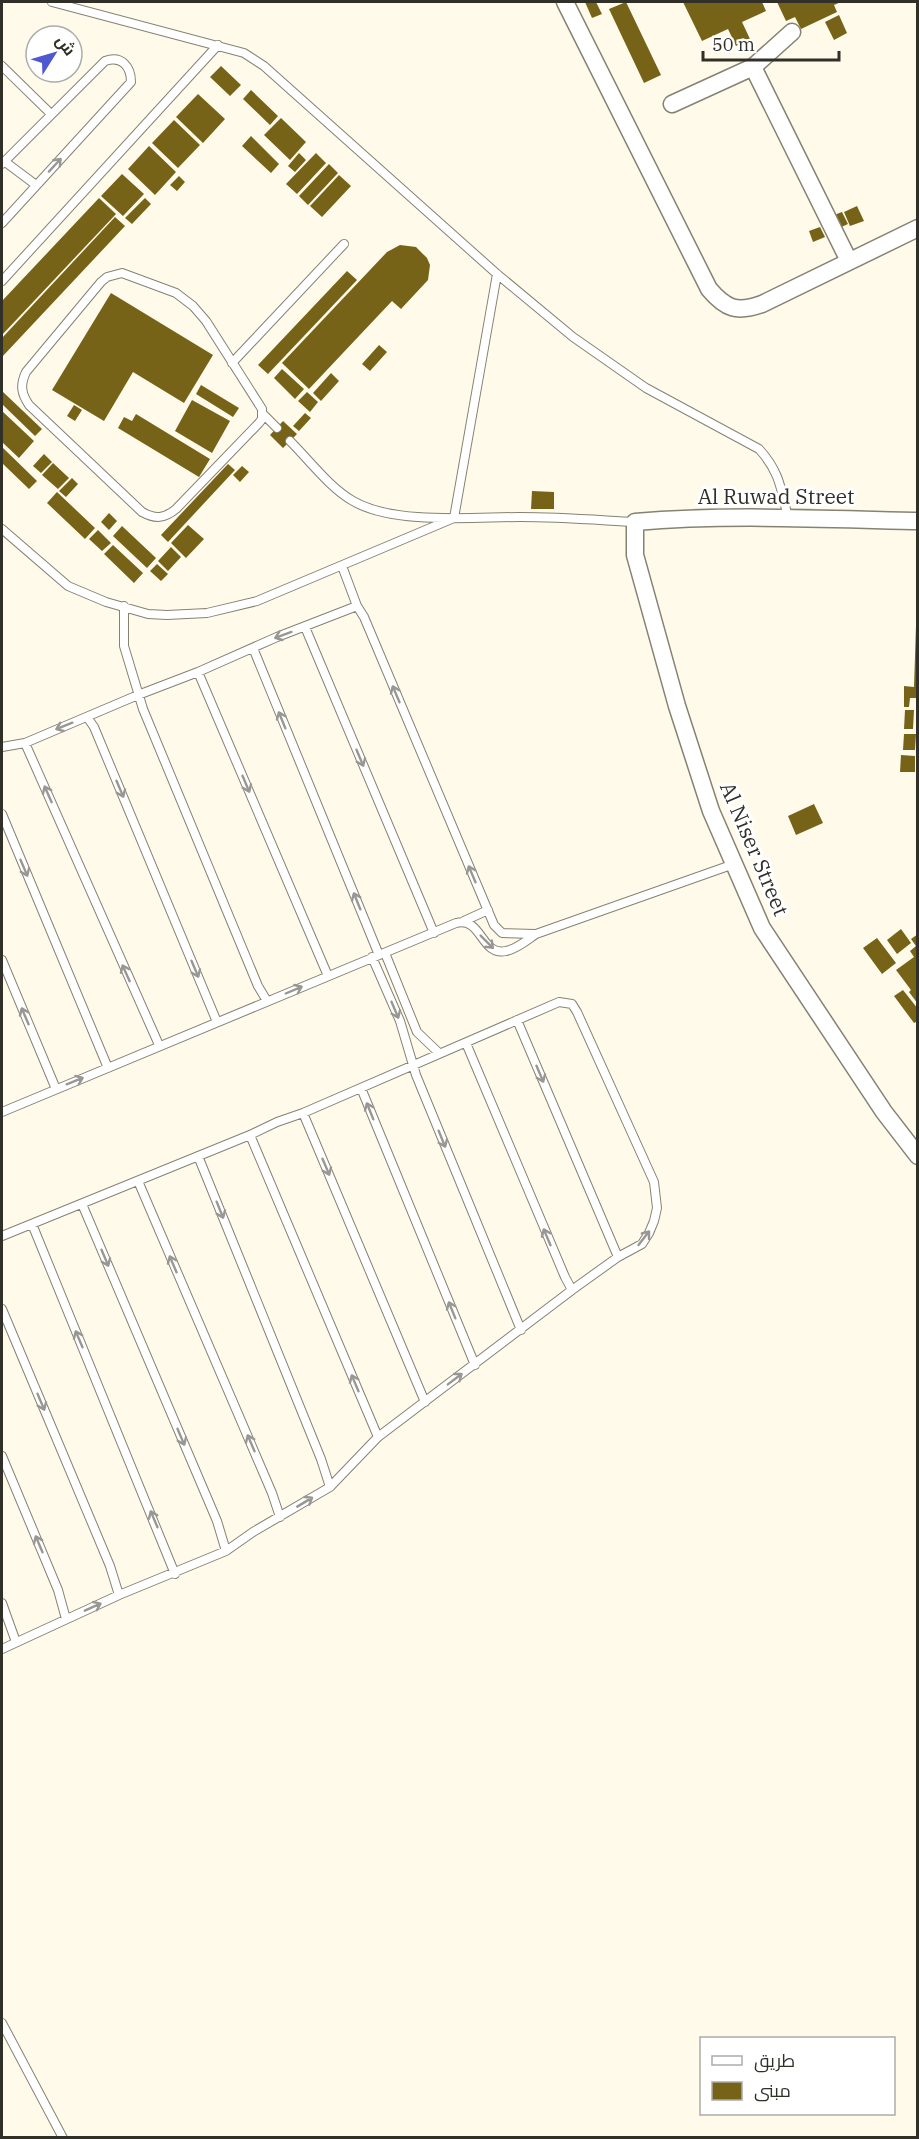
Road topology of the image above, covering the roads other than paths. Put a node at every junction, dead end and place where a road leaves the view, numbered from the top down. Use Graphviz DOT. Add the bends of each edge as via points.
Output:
graph roads {
  1 [pos="52,2"];
  2 [pos="566,2"];
  3 [pos="792,32"];
  4 [pos="218,45"];
  5 [pos="2,66"];
  6 [pos="753,67"];
  7 [pos="672,104"];
  8 [pos="50,113"];
  9 [pos="3,163"];
  10 [pos="36,186"];
  11 [pos="2,223"];
  12 [pos="918,228"];
  13 [pos="344,244"];
  14 [pos="849,261"];
  15 [pos="496,274"];
  16 [pos="2,281"];
  17 [pos="232,363"];
  18 [pos="263,414"];
  19 [pos="277,428"];
  20 [pos="290,441"];
  21 [pos="454,518"];
  22 [pos="788,518"];
  23 [pos="918,521"];
  24 [pos="635,522"];
  25 [pos="2,529"];
  26 [pos="342,566"];
  27 [pos="124,606"];
  28 [pos="357,606"];
  29 [pos="305,627"];
  30 [pos="253,648"];
  31 [pos="198,672"];
  32 [pos="138,695"];
  33 [pos="87,717"];
  34 [pos="25,743"];
  35 [pos="2,747"];
  36 [pos="2,814"];
  37 [pos="734,864"];
  38 [pos="488,910"];
  39 [pos="464,921"];
  40 [pos="434,933"];
  41 [pos="536,934"];
  42 [pos="379,955"];
  43 [pos="2,960"];
  44 [pos="328,976"];
  45 [pos="267,1001"];
  46 [pos="517,1020"];
  47 [pos="217,1022"];
  48 [pos="466,1042"];
  49 [pos="159,1046"];
  50 [pos="439,1053"];
  51 [pos="412,1065"];
  52 [pos="108,1068"];
  53 [pos="361,1088"];
  54 [pos="56,1089"];
  55 [pos="2,1112"];
  56 [pos="303,1113"];
  57 [pos="250,1135"];
  58 [pos="198,1156"];
  59 [pos="918,1156"];
  60 [pos="138,1181"];
  61 [pos="82,1204"];
  62 [pos="32,1224"];
  63 [pos="2,1236"];
  64 [pos="618,1257"];
  65 [pos="572,1290"];
  66 [pos="2,1309"];
  67 [pos="521,1330"];
  68 [pos="475,1365"];
  69 [pos="425,1402"];
  70 [pos="378,1437"];
  71 [pos="2,1456"];
  72 [pos="330,1487"];
  73 [pos="280,1517"];
  74 [pos="226,1551"];
  75 [pos="175,1574"];
  76 [pos="119,1595"];
  77 [pos="2,1603"];
  78 [pos="66,1618"];
  79 [pos="16,1642"];
  80 [pos="2,1649"];
  81 [pos="2,2023"];
  82 [pos="63,2138"];
  1 -- 4 [label="lane"];
  2 -- 14 [label="street" via="709,289 720,303 748,309"];
  3 -- 6 [label="street"];
  4 -- 15 [label="lane" via="244,53 264,66"];
  4 -- 16 [label="lane"];
  5 -- 8 [label="lane"];
  6 -- 7 [label="street"];
  6 -- 14 [label="street"];
  8 -- 9 [label="lane"];
  10 -- 8 [label="lane, one-way" via="131,82 131,72 118,60 105,60"];
  9 -- 10 [label="lane"];
  10 -- 11 [label="lane"];
  12 -- 14 [label="street"];
  13 -- 17 [label="lane"];
  15 -- 21 [label="lane"];
  15 -- 22 [label="lane" via="613,366 679,407 759,449 779,481"];
  17 -- 18 [label="lane"];
  17 -- 18 [label="lane" via="206,321 185,299 130,275 114,274 101,282 26,372 21,389 29,405 150,517 160,518 176,509 259,423"];
  18 -- 19 [label="lane"];
  20 -- 21 [label="lane" via="352,501 389,513"];
  21 -- 24 [label="lane"];
  21 -- 26 [label="lane"];
  22 -- 23 [label="street, Al Ruwad Street"];
  22 -- 24 [label="street, Al Ruwad Street"];
  24 -- 37 [label="street, Al Niser Street" via="635,555 677,706 711,811"];
  25 -- 27 [label="lane" via="68,586"];
  26 -- 27 [label="lane" via="257,601 207,613 148,614"];
  26 -- 28 [label="lane"];
  27 -- 32 [label="lane" via="124,646"];
  28 -- 29 [label="lane"];
  38 -- 28 [label="lane, one-way"];
  29 -- 30 [label="lane, one-way"];
  29 -- 40 [label="lane, one-way"];
  30 -- 31 [label="lane"];
  42 -- 30 [label="lane, one-way"];
  31 -- 32 [label="lane"];
  31 -- 44 [label="lane, one-way"];
  32 -- 33 [label="lane"];
  32 -- 45 [label="lane"];
  33 -- 34 [label="lane, one-way"];
  33 -- 47 [label="lane, one-way"];
  34 -- 35 [label="lane"];
  49 -- 34 [label="lane, one-way"];
  36 -- 52 [label="lane, one-way"];
  37 -- 41 [label="lane"];
  37 -- 59 [label="street, Al Niser Street" via="762,928 884,1112"];
  38 -- 39 [label="lane"];
  38 -- 41 [label="lane" via="502,933"];
  39 -- 40 [label="lane"];
  39 -- 41 [label="lane, one-way" via="498,951 506,951"];
  40 -- 42 [label="lane"];
  42 -- 44 [label="lane"];
  42 -- 50 [label="lane" via="417,1032"];
  42 -- 51 [label="lane, one-way"];
  54 -- 43 [label="lane, one-way"];
  45 -- 44 [label="lane, one-way"];
  45 -- 47 [label="lane"];
  46 -- 48 [label="lane"];
  46 -- 64 [label="lane, one-way"];
  64 -- 46 [label="lane, one-way" via="642,1244 649,1233 657,1208 654,1182 572,1004 559,1002"];
  47 -- 49 [label="lane"];
  48 -- 50 [label="lane"];
  65 -- 48 [label="lane, one-way"];
  49 -- 52 [label="lane"];
  50 -- 51 [label="lane"];
  51 -- 53 [label="lane"];
  51 -- 67 [label="lane, one-way"];
  54 -- 52 [label="lane, one-way"];
  53 -- 56 [label="lane"];
  68 -- 53 [label="lane, one-way"];
  54 -- 55 [label="lane"];
  56 -- 57 [label="lane"];
  56 -- 69 [label="lane, one-way"];
  57 -- 58 [label="lane"];
  70 -- 57 [label="lane, one-way"];
  58 -- 60 [label="lane"];
  58 -- 72 [label="lane, one-way"];
  60 -- 61 [label="lane"];
  73 -- 60 [label="lane, one-way"];
  61 -- 62 [label="lane"];
  61 -- 74 [label="lane, one-way" via="217,1521"];
  62 -- 63 [label="lane"];
  75 -- 62 [label="lane, one-way"];
  64 -- 65 [label="lane"];
  65 -- 67 [label="lane"];
  66 -- 76 [label="lane, one-way" via="111,1566"];
  67 -- 68 [label="lane"];
  69 -- 68 [label="lane, one-way"];
  69 -- 70 [label="lane"];
  70 -- 72 [label="lane"];
  78 -- 71 [label="lane, one-way"];
  73 -- 72 [label="lane, one-way"];
  73 -- 74 [label="lane"];
  74 -- 75 [label="lane"];
  75 -- 76 [label="lane"];
  78 -- 76 [label="lane, one-way"];
  77 -- 79 [label="lane"];
  78 -- 79 [label="lane"];
  79 -- 80 [label="lane"];
  81 -- 82 [label="lane"];
}
